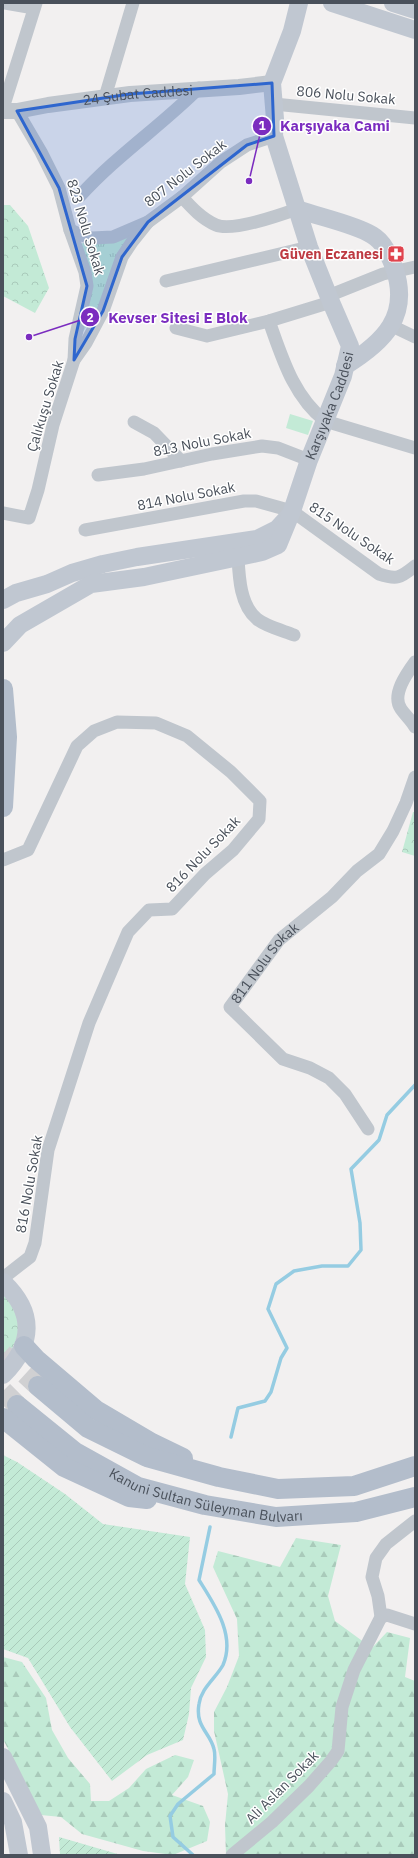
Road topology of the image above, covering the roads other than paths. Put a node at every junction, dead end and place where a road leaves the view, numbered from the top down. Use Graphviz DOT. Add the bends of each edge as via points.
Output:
graph roads {
  1 [pos="5,3"];
  2 [pos="134,3"];
  3 [pos="299,3"];
  4 [pos="332,3"];
  5 [pos="393,3"];
  6 [pos="35,6"];
  7 [pos="415,10"];
  8 [pos="415,30"];
  9 [pos="272,83"];
  10 [pos="199,88"];
  11 [pos="105,97"];
  12 [pos="274,104"];
  13 [pos="8,110"];
  14 [pos="415,118"];
  15 [pos="274,136"];
  16 [pos="80,196"];
  17 [pos="182,197"];
  18 [pos="297,209"];
  19 [pos="148,222"];
  20 [pos="70,230"];
  21 [pos="309,247"];
  22 [pos="415,267"];
  23 [pos="395,271"];
  24 [pos="166,281"];
  25 [pos="329,299"];
  26 [pos="269,321"];
  27 [pos="392,326"];
  28 [pos="176,328"];
  29 [pos="415,337"];
  30 [pos="74,360"];
  31 [pos="346,366"];
  32 [pos="325,421"];
  33 [pos="134,422"];
  34 [pos="415,448"];
  35 [pos="310,460"];
  36 [pos="181,461"];
  37 [pos="98,475"];
  38 [pos="292,511"];
  39 [pos="3,513"];
  40 [pos="85,530"];
  41 [pos="238,557"];
  42 [pos="415,566"];
  43 [pos="3,600"];
  44 [pos="294,635"];
  45 [pos="3,643"];
  46 [pos="415,662"];
  47 [pos="3,689"];
  48 [pos="415,727"];
  49 [pos="415,777"];
  50 [pos="3,807"];
  51 [pos="3,860"];
  52 [pos="368,1129"];
  53 [pos="3,1278"];
  54 [pos="3,1282"];
  55 [pos="30,1352"];
  56 [pos="3,1374"];
  57 [pos="38,1386"];
  58 [pos="10,1412"];
  59 [pos="415,1466"];
  60 [pos="219,1476"];
  61 [pos="415,1497"];
  62 [pos="415,1520"];
  63 [pos="381,1617"];
  64 [pos="415,1624"];
  65 [pos="3,1757"];
  66 [pos="3,1801"];
  67 [pos="19,1855"];
  68 [pos="42,1855"];
  69 [pos="232,1855"];
  1 -- 6 [label="street"];
  2 -- 11 [label="street"];
  3 -- 9 [label="main road, Karşıyaka Caddesi" via="292,32"];
  4 -- 8 [label="main road"];
  5 -- 7 [label="main road"];
  6 -- 13 [label="street"];
  9 -- 10 [label="street, 24 Şubat Caddesi"];
  9 -- 12 [label="main road, Karşıyaka Caddesi"];
  10 -- 11 [label="street, 24 Şubat Caddesi"];
  10 -- 16 [label="street"];
  11 -- 13 [label="street, 24 Şubat Caddesi"];
  12 -- 14 [label="street, 806 Nolu Sokak"];
  12 -- 15 [label="main road, Karşıyaka Caddesi"];
  13 -- 20 [label="street, 823 Nolu Sokak" via="41,152 59,188"];
  15 -- 17 [label="street, 807 Nolu Sokak" via="246,145 221,162"];
  15 -- 18 [label="main road, Karşıyaka Caddesi"];
  17 -- 18 [label="street" via="203,218 217,226 232,226 272,218"];
  17 -- 19 [label="street, 807 Nolu Sokak"];
  18 -- 21 [label="main road, Karşıyaka Caddesi"];
  18 -- 23 [label="main road" via="373,235 386,249"];
  19 -- 20 [label="street, 807 Nolu Sokak" via="113,237 92,238"];
  19 -- 30 [label="street, Çalıkuşu Sokak" via="122,257 103,311"];
  20 -- 30 [label="street, 823 Nolu Sokak" via="85,272 87,286 75,339"];
  21 -- 24 [label="street"];
  21 -- 25 [label="main road, Karşıyaka Caddesi"];
  22 -- 23 [label="street"];
  23 -- 25 [label="street"];
  23 -- 27 [label="main road" via="400,299"];
  25 -- 26 [label="street"];
  25 -- 31 [label="main road, Karşıyaka Caddesi" via="350,346"];
  26 -- 28 [label="street" via="207,336"];
  26 -- 32 [label="street" via="290,377 313,411"];
  27 -- 29 [label="street"];
  27 -- 31 [label="main road" via="369,351"];
  30 -- 39 [label="street, Çalıkuşu Sokak" via="53,425 29,518"];
  31 -- 32 [label="main road, Karşıyaka Caddesi"];
  32 -- 34 [label="street"];
  32 -- 35 [label="main road, Karşıyaka Caddesi"];
  33 -- 36 [label="street" via="154,433"];
  35 -- 36 [label="street, 813 Nolu Sokak" via="278,448 262,446"];
  35 -- 38 [label="main road, Karşıyaka Caddesi"];
  36 -- 37 [label="street, 813 Nolu Sokak"];
  38 -- 40 [label="street, 814 Nolu Sokak" via="256,501 244,501"];
  38 -- 41 [label="main road, Karşıyaka Caddesi" via="278,545 262,552"];
  38 -- 42 [label="street, 815 Nolu Sokak" via="379,574 394,579"];
  38 -- 43 [label="main road, Karşıyaka Caddesi" via="277,529 257,539 103,564 16,593"];
  41 -- 44 [label="street" via="240,583 248,610 258,620"];
  41 -- 45 [label="main road, Karşıyaka Caddesi" via="144,577 91,584 20,624"];
  46 -- 48 [label="street" via="404,677 399,693 400,708"];
  47 -- 50 [label="main road" via="7,737"];
  49 -- 52 [label="street, 811 Nolu Sokak" via="394,831 379,854 279,940 230,1008 283,1059 329,1078 345,1094"];
  51 -- 53 [label="street, 816 Nolu Sokak" via="28,850 77,746 94,731 117,722 156,723 187,736 231,772 260,801 259,819 233,850 205,874 172,909 149,910 128,932 89,1023 48,1150 35,1243 30,1257"];
  54 -- 55 [label="main road" via="16,1294 24,1310"];
  55 -- 56 [label="main road"];
  55 -- 60 [label="main road" via="96,1410 152,1443"];
  57 -- 60 [label="main road, Kanuni Sultan Süleyman Bulvarı" via="88,1428 147,1457"];
  58 -- 61 [label="main road, Kanuni Sultan Süleyman Bulvarı" via="138,1487 206,1505 276,1517 356,1512"];
  59 -- 60 [label="main road, Kanuni Sultan Süleyman Bulvarı" via="354,1486 278,1489"];
  62 -- 63 [label="street" via="386,1544 376,1558 372,1577"];
  63 -- 64 [label="street" via="387,1615"];
  63 -- 69 [label="street, Ali Aslan Sokak" via="354,1670 342,1707 338,1751 309,1786 272,1822"];
  65 -- 68 [label="main road" via="38,1827"];
  66 -- 67 [label="main road" via="13,1822"];
}
